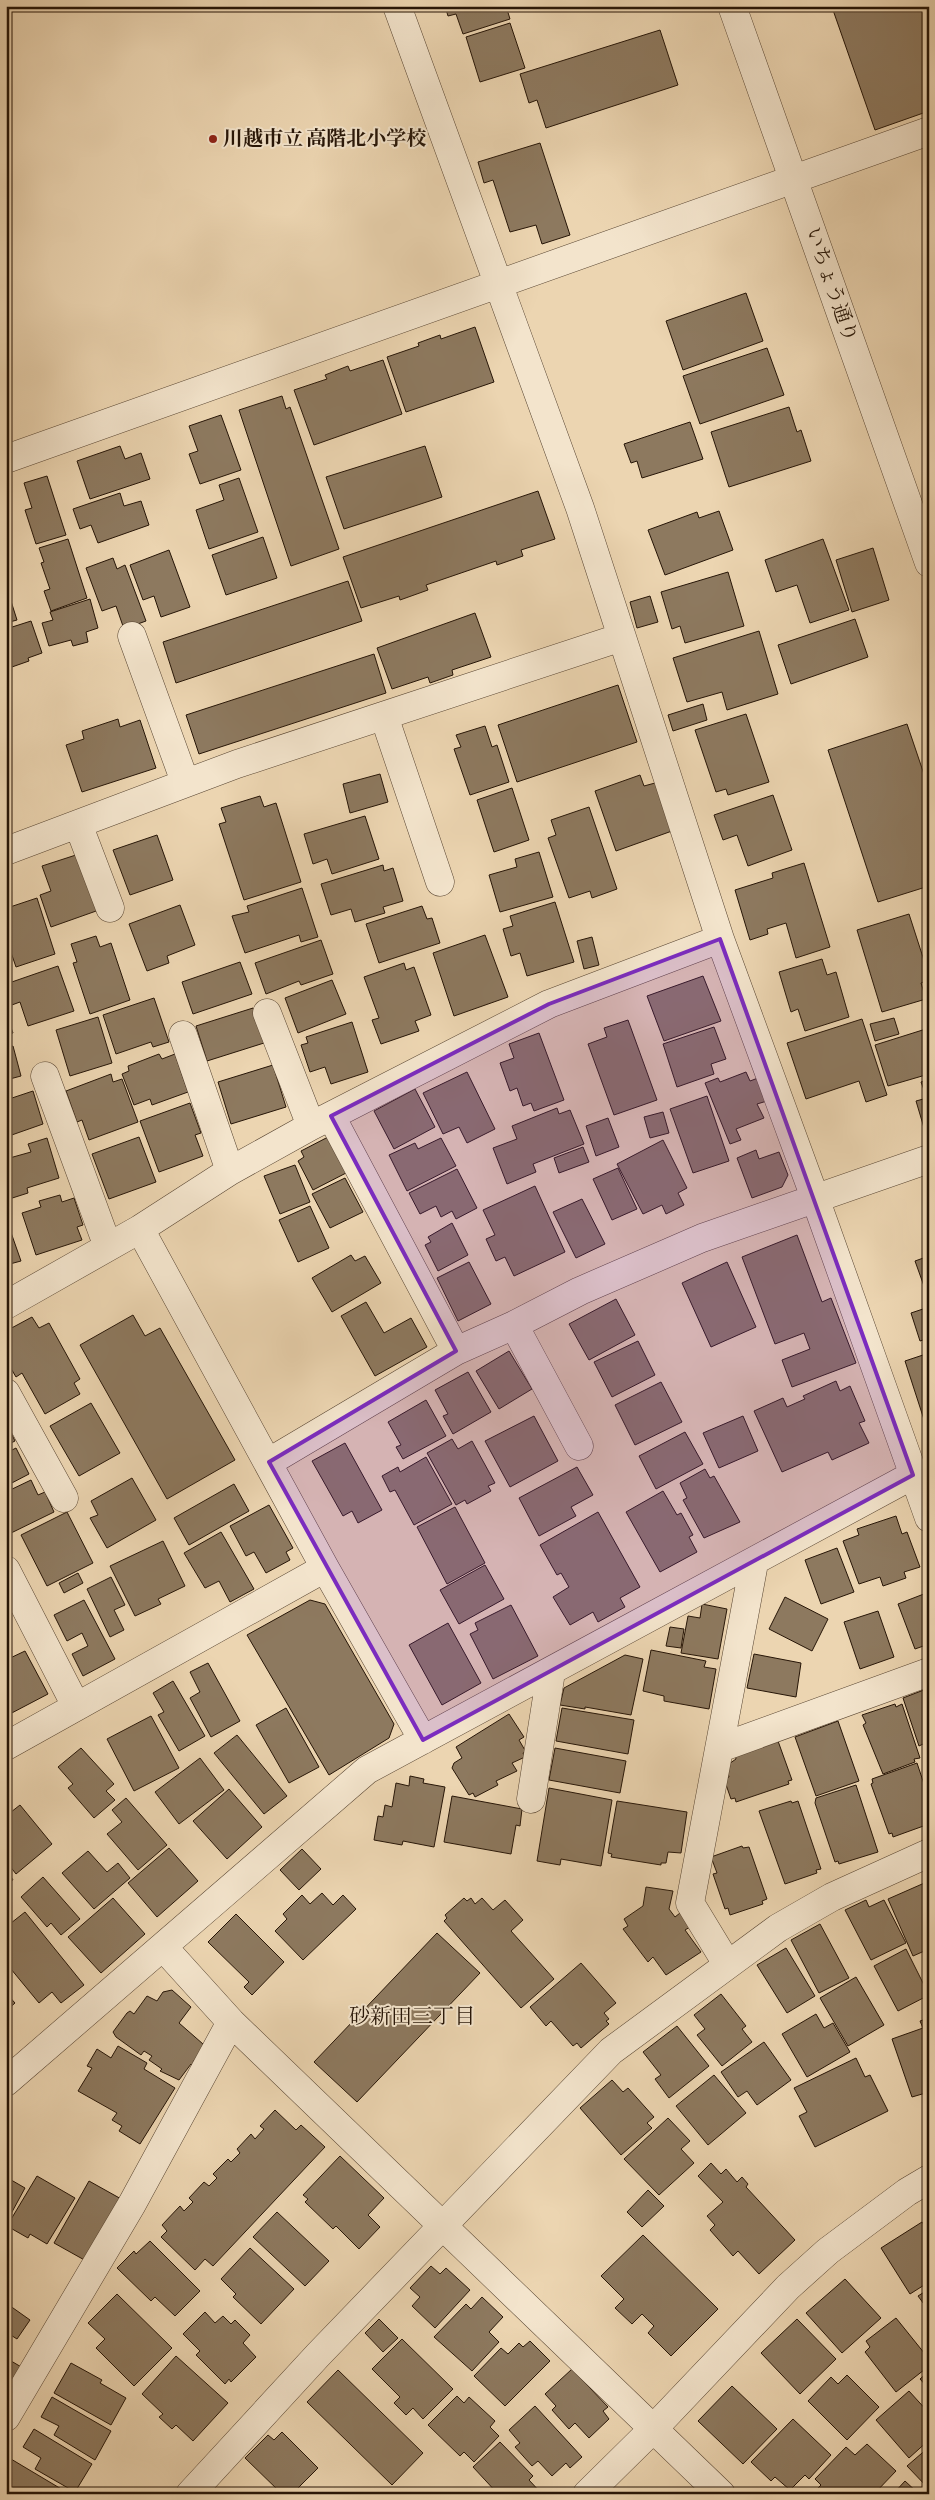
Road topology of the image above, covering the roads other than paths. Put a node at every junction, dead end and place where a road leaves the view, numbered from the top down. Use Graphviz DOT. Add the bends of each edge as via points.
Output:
graph roads {
  1 [pos="396,6"];
  2 [pos="732,6"];
  3 [pos="929,131"];
  4 [pos="794,179"];
  5 [pos="499,282"];
  6 [pos="6,459"];
  7 [pos="929,563"];
  8 [pos="132,636"];
  9 [pos="622,637"];
  10 [pos="384,716"];
  11 [pos="185,782"];
  12 [pos="78,824"];
  13 [pos="6,851"];
  14 [pos="440,882"];
  15 [pos="110,908"];
  16 [pos="720,940"];
  17 [pos="267,1013"];
  18 [pos="183,1035"];
  19 [pos="45,1076"];
  20 [pos="321,1121"];
  21 [pos="929,1159"];
  22 [pos="230,1171"];
  23 [pos="816,1198"];
  24 [pos="140,1229"];
  25 [pos="108,1247"];
  26 [pos="6,1304"];
  27 [pos="514,1325"];
  28 [pos="456,1351"];
  29 [pos="6,1392"];
  30 [pos="579,1446"];
  31 [pos="269,1462"];
  32 [pos="913,1475"];
  33 [pos="64,1498"];
  34 [pos="929,1518"];
  35 [pos="754,1563"];
  36 [pos="325,1568"];
  37 [pos="6,1570"];
  38 [pos="551,1672"];
  39 [pos="929,1672"];
  40 [pos="76,1706"];
  41 [pos="423,1740"];
  42 [pos="6,1746"];
  43 [pos="720,1748"];
  44 [pos="531,1798"];
  45 [pos="929,1853"];
  46 [pos="164,1948"];
  47 [pos="727,1964"];
  48 [pos="231,2022"];
  49 [pos="6,2082"];
  50 [pos="929,2179"];
  51 [pos="443,2226"];
  52 [pos="6,2417"];
  53 [pos="654,2428"];
  54 [pos="190,2494"];
  55 [pos="587,2494"];
  56 [pos="721,2494"];
  1 -- 5 [label="street"];
  2 -- 4 [label="street, いちょう通り"];
  3 -- 4 [label="street"];
  4 -- 5 [label="street"];
  4 -- 7 [label="street, いちょう通り"];
  5 -- 6 [label="street"];
  5 -- 9 [label="street" via="580,508"];
  8 -- 11 [label="street"];
  9 -- 10 [label="street"];
  9 -- 16 [label="street"];
  10 -- 11 [label="street"];
  10 -- 14 [label="street"];
  11 -- 12 [label="street"];
  12 -- 13 [label="street"];
  12 -- 15 [label="street"];
  16 -- 20 [label="street" via="549,1004"];
  16 -- 23 [label="street"];
  17 -- 20 [label="street"];
  18 -- 22 [label="street"];
  19 -- 25 [label="street"];
  20 -- 22 [label="street"];
  20 -- 28 [label="street"];
  21 -- 23 [label="street"];
  22 -- 24 [label="street"];
  23 -- 27 [label="street" via="702,1238 580,1291"];
  23 -- 32 [label="street"];
  24 -- 25 [label="street"];
  24 -- 31 [label="street"];
  25 -- 26 [label="street"];
  27 -- 28 [label="street"];
  27 -- 30 [label="street"];
  28 -- 31 [label="street"];
  29 -- 33 [label="street"];
  31 -- 36 [label="street"];
  32 -- 34 [label="street"];
  32 -- 35 [label="street"];
  35 -- 38 [label="street"];
  35 -- 43 [label="street"];
  36 -- 40 [label="street"];
  36 -- 41 [label="street"];
  37 -- 40 [label="street"];
  38 -- 41 [label="street"];
  38 -- 44 [label="street"];
  39 -- 43 [label="street"];
  40 -- 42 [label="street"];
  41 -- 46 [label="street" via="367,1770"];
  43 -- 47 [label="street" via="690,1903"];
  45 -- 47 [label="street" via="832,1896"];
  46 -- 48 [label="street"];
  46 -- 49 [label="street"];
  47 -- 51 [label="street" via="611,2051"];
  48 -- 51 [label="street"];
  48 -- 52 [label="street" via="132,2204"];
  50 -- 53 [label="street" via="828,2251 788,2287"];
  51 -- 53 [label="street"];
  51 -- 54 [label="street"];
  53 -- 55 [label="street"];
  53 -- 56 [label="street"];
}
